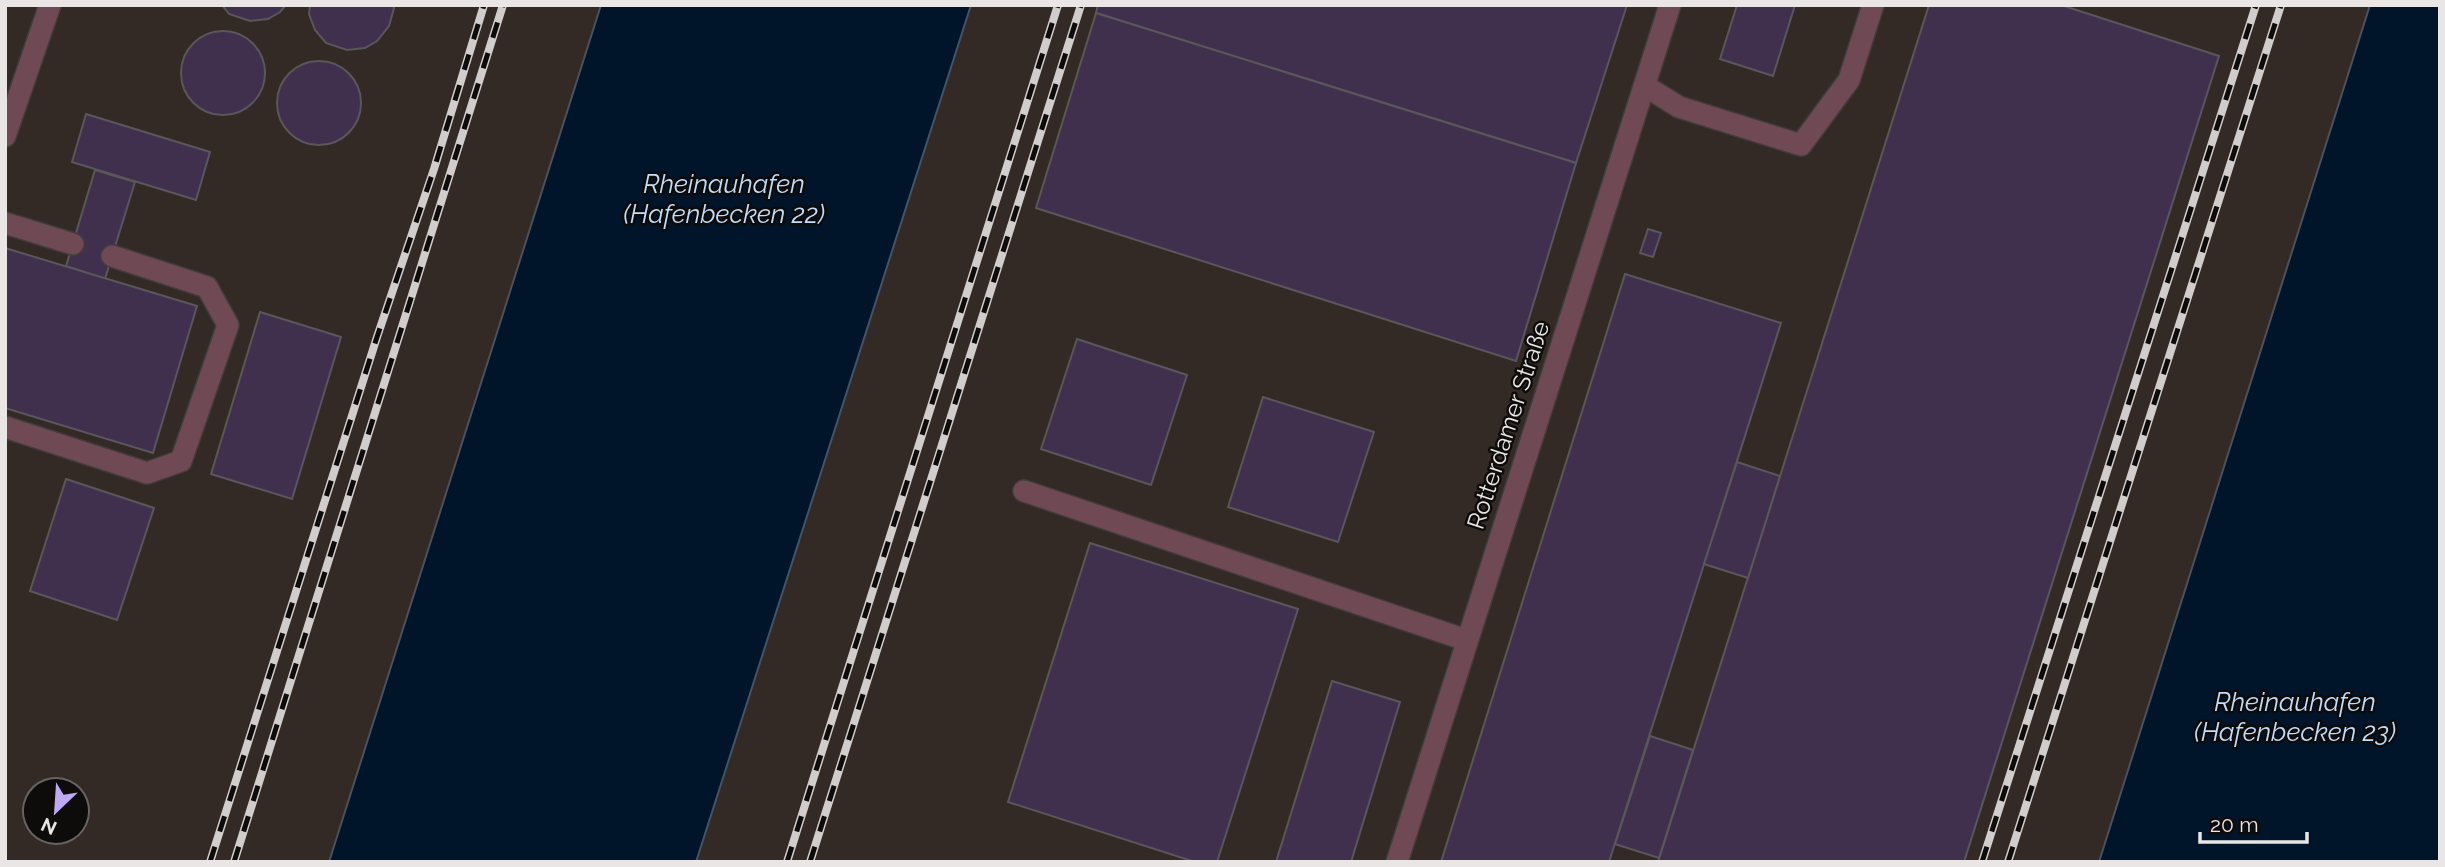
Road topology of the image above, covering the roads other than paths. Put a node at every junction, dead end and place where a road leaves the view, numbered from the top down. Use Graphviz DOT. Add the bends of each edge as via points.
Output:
graph roads {
  1 [pos="50,5"];
  2 [pos="1670,5"];
  3 [pos="1873,5"];
  4 [pos="1645,86"];
  5 [pos="5,136"];
  6 [pos="5,223"];
  7 [pos="73,244"];
  8 [pos="112,256"];
  9 [pos="5,427"];
  10 [pos="1024,491"];
  11 [pos="1466,640"];
  12 [pos="1396,862"];
  1 -- 5 [label="street"];
  2 -- 4 [label="street, Rotterdamer Straße"];
  3 -- 4 [label="street" via="1849,80 1801,145 1679,107"];
  4 -- 11 [label="street, Rotterdamer Straße"];
  6 -- 7 [label="street"];
  8 -- 9 [label="street" via="207,287 228,324 181,461 147,473"];
  10 -- 11 [label="street"];
  11 -- 12 [label="street, Rotterdamer Straße"];
}
